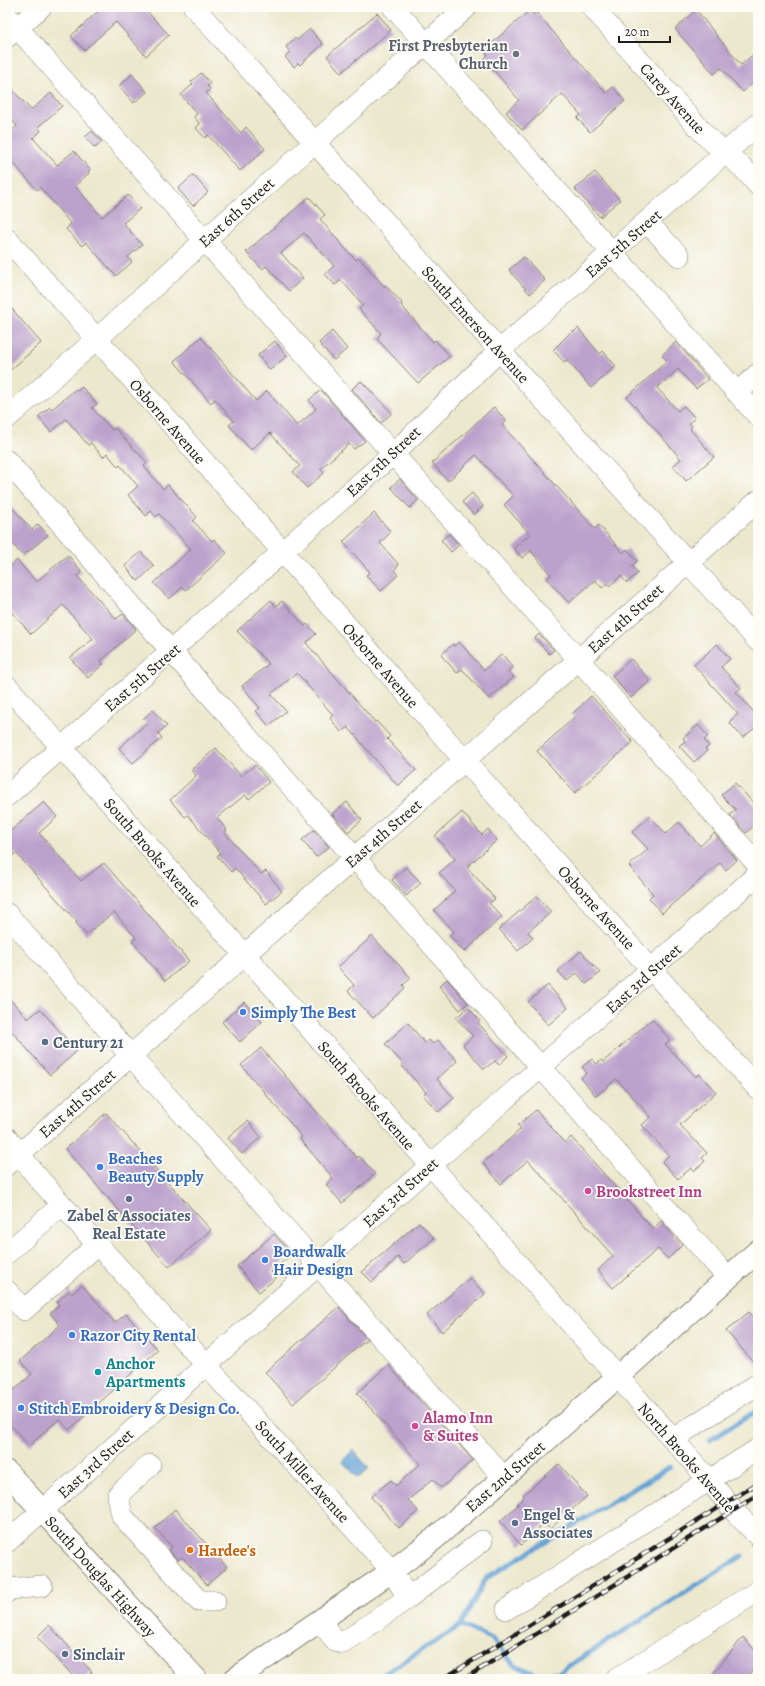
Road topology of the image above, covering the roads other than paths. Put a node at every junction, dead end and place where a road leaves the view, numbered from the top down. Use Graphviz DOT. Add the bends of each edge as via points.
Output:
graph roads {
  1 [pos="41,7"];
  2 [pos="194,7"];
  3 [pos="393,7"];
  4 [pos="467,7"];
  5 [pos="592,7"];
  6 [pos="11,27"];
  7 [pos="426,44"];
  8 [pos="758,124"];
  9 [pos="314,142"];
  10 [pos="725,154"];
  11 [pos="758,185"];
  12 [pos="647,222"];
  13 [pos="7,239"];
  14 [pos="205,240"];
  15 [pos="612,253"];
  16 [pos="679,256"];
  17 [pos="97,339"];
  18 [pos="500,350"];
  19 [pos="758,374"];
  20 [pos="737,392"];
  21 [pos="758,416"];
  22 [pos="7,418"];
  23 [pos="393,454"];
  24 [pos="7,461"];
  25 [pos="758,501"];
  26 [pos="283,552"];
  27 [pos="688,562"];
  28 [pos="758,641"];
  29 [pos="171,651"];
  30 [pos="579,660"];
  31 [pos="7,686"];
  32 [pos="62,748"];
  33 [pos="466,761"];
  34 [pos="7,796"];
  35 [pos="356,857"];
  36 [pos="758,865"];
  37 [pos="758,874"];
  38 [pos="7,914"];
  39 [pos="244,955"];
  40 [pos="652,969"];
  41 [pos="130,1056"];
  42 [pos="541,1067"];
  43 [pos="758,1089"];
  44 [pos="11,1152"];
  45 [pos="430,1166"];
  46 [pos="62,1204"];
  47 [pos="98,1244"];
  48 [pos="758,1251"];
  49 [pos="7,1253"];
  50 [pos="318,1265"];
  51 [pos="728,1278"];
  52 [pos="7,1290"];
  53 [pos="207,1364"];
  54 [pos="617,1377"];
  55 [pos="758,1384"];
  56 [pos="673,1439"];
  57 [pos="758,1449"];
  58 [pos="150,1465"];
  59 [pos="7,1472"];
  60 [pos="504,1478"];
  61 [pos="709,1480"];
  62 [pos="42,1511"];
  63 [pos="758,1536"];
  64 [pos="482,1541"];
  65 [pos="7,1542"];
  66 [pos="392,1571"];
  67 [pos="42,1586"];
  68 [pos="758,1591"];
  69 [pos="7,1592"];
  70 [pos="408,1598"];
  71 [pos="215,1601"];
  72 [pos="507,1609"];
  73 [pos="321,1621"];
  74 [pos="196,1679"];
  75 [pos="235,1679"];
  76 [pos="616,1679"];
  1 -- 6 [label="street"];
  2 -- 9 [label="street, South Emerson Avenue"];
  3 -- 7 [label="street"];
  4 -- 7 [label="street, East 6th Street"];
  5 -- 10 [label="street, Carey Avenue" via="706,136"];
  6 -- 14 [label="street"];
  7 -- 9 [label="street, East 6th Street"];
  7 -- 15 [label="street"];
  8 -- 10 [label="street, East 5th Street"];
  9 -- 14 [label="street, East 6th Street"];
  9 -- 18 [label="street, South Emerson Avenue"];
  10 -- 11 [label="street, Carey Avenue" via="744,169"];
  10 -- 12 [label="street, East 5th Street"];
  12 -- 15 [label="street, East 5th Street"];
  12 -- 16 [label="street"];
  13 -- 17 [label="street, Osborne Avenue"];
  14 -- 17 [label="street, East 6th Street"];
  14 -- 23 [label="street"];
  15 -- 18 [label="street, East 5th Street"];
  15 -- 20 [label="street"];
  17 -- 22 [label="street, East 6th Street"];
  17 -- 26 [label="street, Osborne Avenue"];
  18 -- 23 [label="street, East 5th Street"];
  18 -- 27 [label="street, South Emerson Avenue"];
  19 -- 20 [label="street"];
  20 -- 21 [label="street"];
  23 -- 26 [label="street, East 5th Street"];
  23 -- 30 [label="street"];
  24 -- 29 [label="street"];
  25 -- 27 [label="street, East 4th Street"];
  26 -- 29 [label="street, East 5th Street"];
  26 -- 33 [label="street, Osborne Avenue"];
  27 -- 28 [label="street, South Emerson Avenue"];
  27 -- 30 [label="street, East 4th Street"];
  29 -- 32 [label="street, East 5th Street"];
  29 -- 35 [label="street"];
  30 -- 33 [label="street, East 4th Street"];
  30 -- 36 [label="street"];
  31 -- 32 [label="street, South Brooks Avenue"];
  32 -- 34 [label="street, East 5th Street"];
  32 -- 39 [label="street, South Brooks Avenue"];
  33 -- 35 [label="street, East 4th Street"];
  33 -- 40 [label="street, Osborne Avenue"];
  35 -- 39 [label="street, East 4th Street"];
  35 -- 42 [label="street"];
  37 -- 40 [label="street, East 3rd Street"];
  38 -- 41 [label="street"];
  39 -- 41 [label="street, East 4th Street"];
  39 -- 45 [label="street, South Brooks Avenue"];
  40 -- 42 [label="street, East 3rd Street"];
  40 -- 43 [label="street, Osborne Avenue"];
  41 -- 44 [label="street, East 4th Street"];
  41 -- 50 [label="street"];
  42 -- 45 [label="street, East 3rd Street"];
  42 -- 51 [label="street"];
  44 -- 46 [label="street, South Miller Avenue"];
  45 -- 50 [label="street, East 3rd Street"];
  45 -- 54 [label="street, South Brooks Avenue"];
  46 -- 47 [label="street, South Miller Avenue"];
  46 -- 49 [label="street"];
  47 -- 52 [label="street" via="24,1310"];
  47 -- 53 [label="street, South Miller Avenue"];
  48 -- 51 [label="main road, East 2nd Street"];
  50 -- 53 [label="street, East 3rd Street"];
  50 -- 60 [label="street"];
  51 -- 54 [label="main road, East 2nd Street"];
  53 -- 62 [label="street, East 3rd Street"];
  53 -- 66 [label="street, South Miller Avenue"];
  54 -- 56 [label="street, North Brooks Avenue"];
  54 -- 60 [label="main road, East 2nd Street"];
  55 -- 56 [label="street"];
  56 -- 61 [label="street, North Brooks Avenue"];
  57 -- 61 [label="street"];
  58 -- 71 [label="street" via="118,1496 122,1516 199,1601"];
  59 -- 62 [label="main road, South Douglas Highway"];
  60 -- 66 [label="main road, East 2nd Street" via="434,1539"];
  61 -- 63 [label="street, North Brooks Avenue"];
  61 -- 72 [label="street"];
  62 -- 65 [label="street, East 3rd Street"];
  62 -- 74 [label="main road, South Douglas Highway"];
  64 -- 70 [label="street"];
  66 -- 70 [label="street, South Miller Avenue"];
  66 -- 73 [label="main road, East 2nd Street"];
  67 -- 69 [label="street" via="10,1589"];
  68 -- 76 [label="street"];
  70 -- 73 [label="street" via="343,1643 336,1641"];
  73 -- 75 [label="main road, East 2nd Street"];
}
